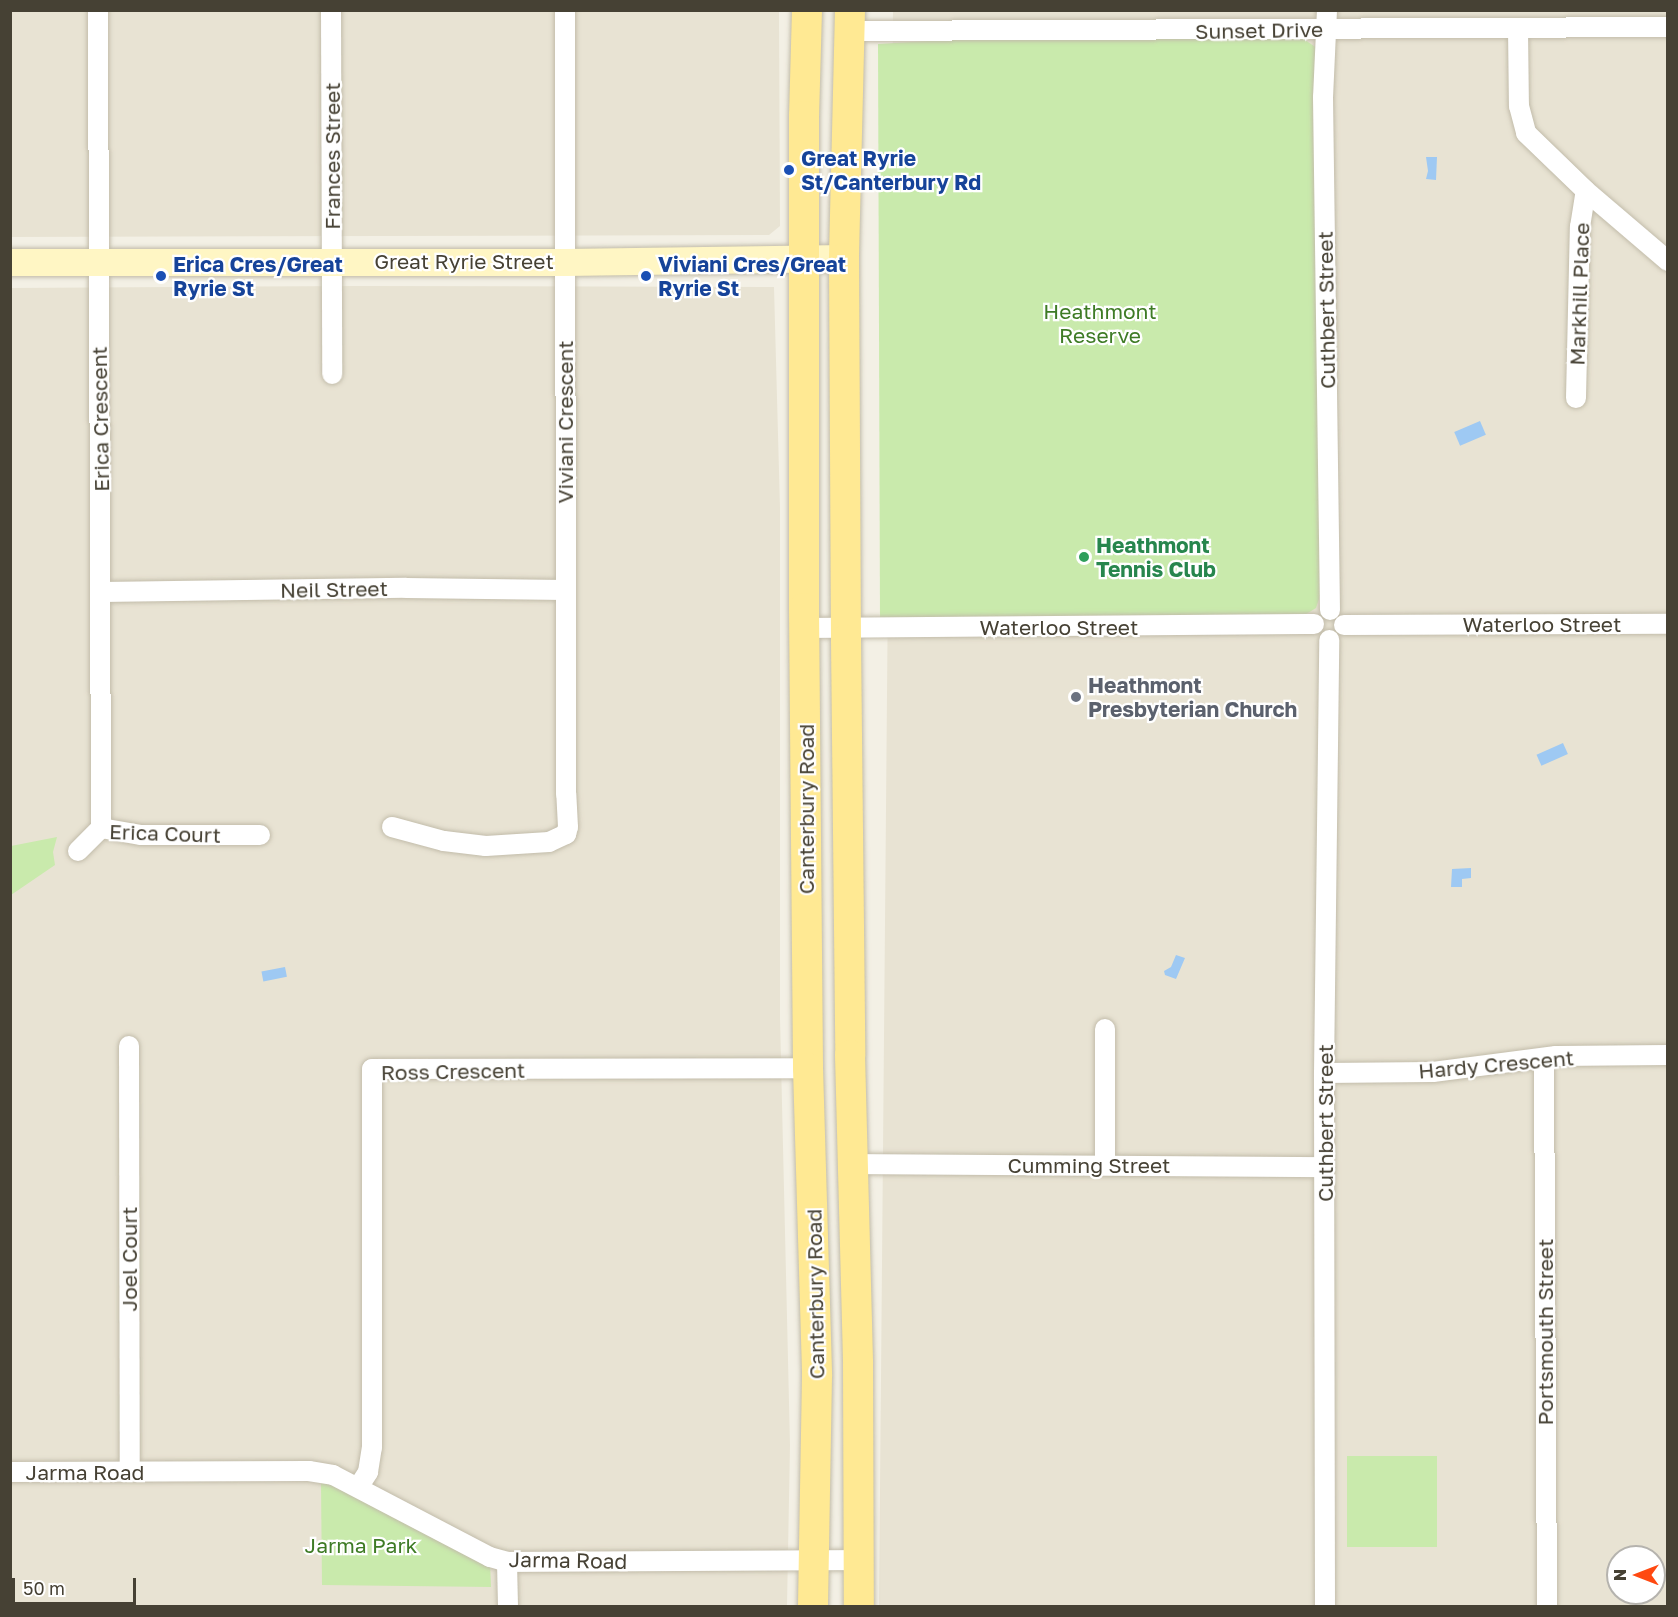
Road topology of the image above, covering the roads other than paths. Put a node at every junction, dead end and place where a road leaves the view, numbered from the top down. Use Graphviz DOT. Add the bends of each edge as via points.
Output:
graph roads {
  1 [pos="98,10"];
  2 [pos="332,10"];
  3 [pos="565,10"];
  4 [pos="807,10"];
  5 [pos="814,10"];
  6 [pos="1328,20"];
  7 [pos="850,21"];
  8 [pos="1668,27"];
  9 [pos="1518,29"];
  10 [pos="804,116"];
  11 [pos="1586,190"];
  12 [pos="844,258"];
  13 [pos="804,260"];
  14 [pos="332,261"];
  15 [pos="1668,261"];
  16 [pos="10,262"];
  17 [pos="99,262"];
  18 [pos="565,262"];
  19 [pos="332,374"];
  20 [pos="1576,398"];
  21 [pos="565,590"];
  22 [pos="102,592"];
  23 [pos="1330,610"];
  24 [pos="1314,624"];
  25 [pos="1668,624"];
  26 [pos="1344,625"];
  27 [pos="804,628"];
  28 [pos="846,628"];
  29 [pos="1329,640"];
  30 [pos="393,827"];
  31 [pos="101,828"];
  32 [pos="260,835"];
  33 [pos="78,851"];
  34 [pos="1105,1029"];
  35 [pos="129,1046"];
  36 [pos="1668,1055"];
  37 [pos="1544,1058"];
  38 [pos="808,1068"];
  39 [pos="1324,1073"];
  40 [pos="853,1164"];
  41 [pos="1105,1164"];
  42 [pos="1325,1167"];
  43 [pos="130,1471"];
  44 [pos="10,1472"];
  45 [pos="358,1486"];
  46 [pos="859,1560"];
  47 [pos="815,1561"];
  48 [pos="507,1562"];
  49 [pos="508,1606"];
  50 [pos="813,1606"];
  51 [pos="859,1606"];
  52 [pos="1325,1606"];
  53 [pos="1547,1606"];
  1 -- 17 [label="street, Erica Crescent"];
  2 -- 14 [label="street, Frances Street"];
  3 -- 18 [label="street, Viviani Crescent"];
  4 -- 10 [label="main road, Canterbury Road"];
  5 -- 7 [label="main road" via="824,20"];
  6 -- 7 [label="street, Sunset Drive"];
  6 -- 9 [label="street, Sunset Drive"];
  6 -- 23 [label="street, Cuthbert Street" via="1323,97"];
  7 -- 10 [label="main road" via="821,54"];
  7 -- 12 [label="main road, Canterbury Road"];
  8 -- 9 [label="street, Sunset Drive"];
  9 -- 11 [label="street" via="1518,106 1526,133"];
  10 -- 13 [label="main road, Canterbury Road"];
  11 -- 15 [label="street"];
  11 -- 20 [label="street, Markhill Place" via="1580,227"];
  12 -- 13 [label="main road, Great Ryrie Street"];
  12 -- 28 [label="main road, Canterbury Road"];
  13 -- 18 [label="main road, Great Ryrie Street"];
  13 -- 27 [label="main road, Canterbury Road"];
  14 -- 17 [label="main road, Great Ryrie Street"];
  14 -- 18 [label="main road, Great Ryrie Street"];
  14 -- 19 [label="street, Frances Street"];
  16 -- 17 [label="main road, Great Ryrie Street"];
  17 -- 22 [label="street, Erica Crescent"];
  18 -- 21 [label="street, Viviani Crescent"];
  21 -- 22 [label="street, Neil Street"];
  21 -- 30 [label="street, Viviani Crescent" via="569,821 566,834 549,842 486,846 444,841"];
  22 -- 31 [label="street, Erica Crescent"];
  23 -- 24 [label="street" via="1319,614"];
  23 -- 26 [label="street" via="1340,614"];
  24 -- 28 [label="street, Waterloo Street"];
  24 -- 29 [label="street" via="1318,636"];
  25 -- 26 [label="street, Waterloo Street"];
  26 -- 29 [label="street" via="1340,636"];
  27 -- 28 [label="street, Waterloo Street"];
  27 -- 38 [label="main road, Canterbury Road"];
  28 -- 40 [label="main road, Canterbury Road"];
  29 -- 39 [label="street, Cuthbert Street"];
  31 -- 32 [label="street, Erica Court" via="141,835"];
  31 -- 33 [label="street, Erica Court"];
  34 -- 41 [label="street"];
  35 -- 43 [label="street, Joel Court"];
  36 -- 37 [label="street, Hardy Crescent"];
  37 -- 39 [label="street, Hardy Crescent" via="1433,1072"];
  37 -- 53 [label="street, Portsmouth Street"];
  38 -- 45 [label="street, Ross Crescent" via="372,1069 372,1448 368,1472"];
  38 -- 47 [label="main road, Canterbury Road" via="817,1329"];
  39 -- 42 [label="street, Cuthbert Street"];
  40 -- 41 [label="street, Cumming Street"];
  40 -- 46 [label="main road, Canterbury Road"];
  41 -- 42 [label="street, Cumming Street"];
  42 -- 52 [label="street, Cuthbert Street"];
  43 -- 44 [label="street, Jarma Road"];
  43 -- 45 [label="street, Jarma Road" via="309,1471 333,1475"];
  45 -- 48 [label="street, Jarma Road" via="490,1557"];
  46 -- 47 [label="street, Jarma Road"];
  46 -- 51 [label="main road, Canterbury Road"];
  47 -- 48 [label="street, Jarma Road"];
  47 -- 50 [label="main road, Canterbury Road"];
  48 -- 49 [label="street"];
}
